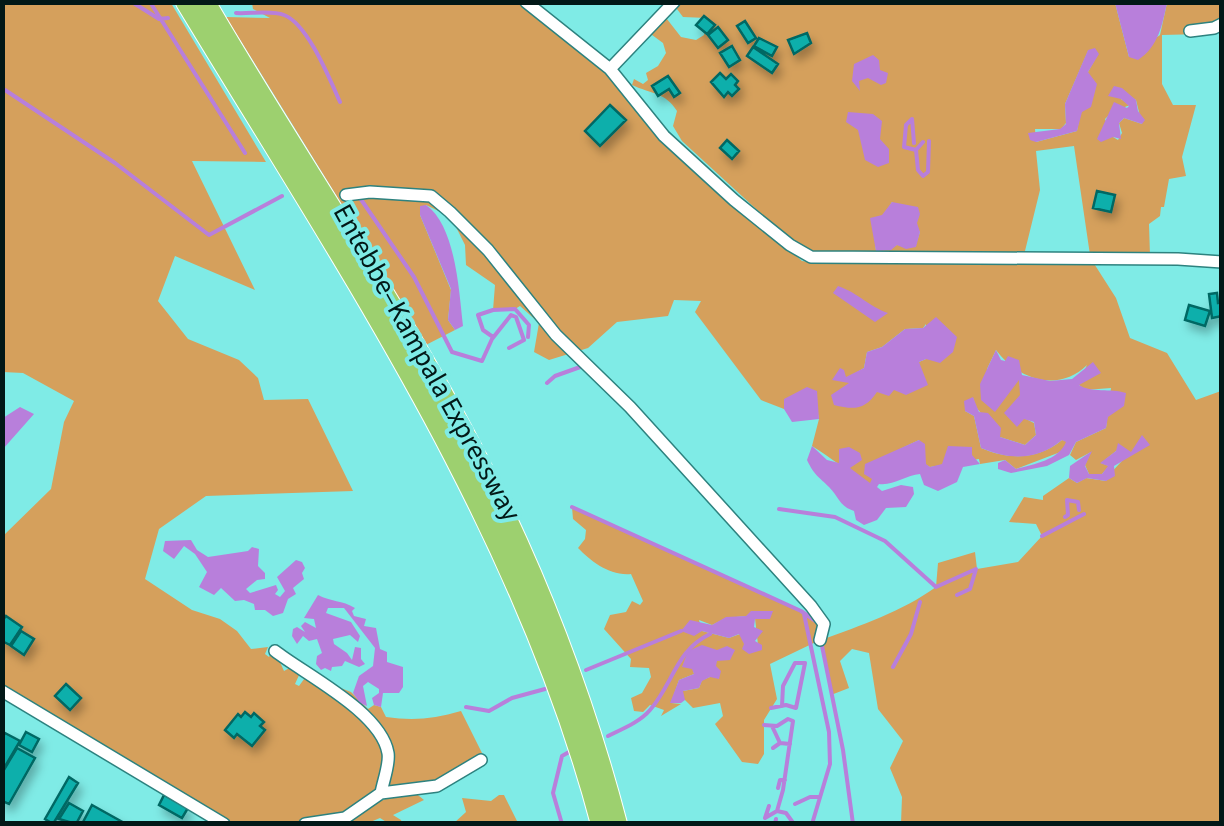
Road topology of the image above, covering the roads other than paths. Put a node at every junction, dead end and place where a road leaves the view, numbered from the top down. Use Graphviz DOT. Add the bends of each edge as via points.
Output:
graph roads {
  1 [pos="186,2"];
  2 [pos="206,2"];
  3 [pos="526,2"];
  4 [pos="674,2"];
  5 [pos="1222,24"];
  6 [pos="1190,31"];
  7 [pos="610,69"];
  8 [pos="346,195"];
  9 [pos="1222,262"];
  10 [pos="820,640"];
  11 [pos="276,651"];
  12 [pos="2,691"];
  13 [pos="480,760"];
  14 [pos="381,793"];
  15 [pos="224,824"];
  16 [pos="305,824"];
  17 [pos="600,824"];
  18 [pos="617,824"];
  1 -- 17 [label="highway, Entebbe–Kampala Expressway" via="401,357 488,521 568,712"];
  2 -- 18 [label="highway, Entebbe–Kampala Expressway" via="480,464 561,641"];
  3 -- 7 [label="street"];
  4 -- 7 [label="street"];
  5 -- 6 [label="street"];
  7 -- 9 [label="street" via="664,136 811,257"];
  8 -- 10 [label="street" via="431,196 450,212 810,606 824,624"];
  11 -- 14 [label="street" via="375,728 388,750"];
  12 -- 15 [label="street"];
  13 -- 14 [label="street" via="437,786"];
  14 -- 16 [label="street" via="344,818"];
}
